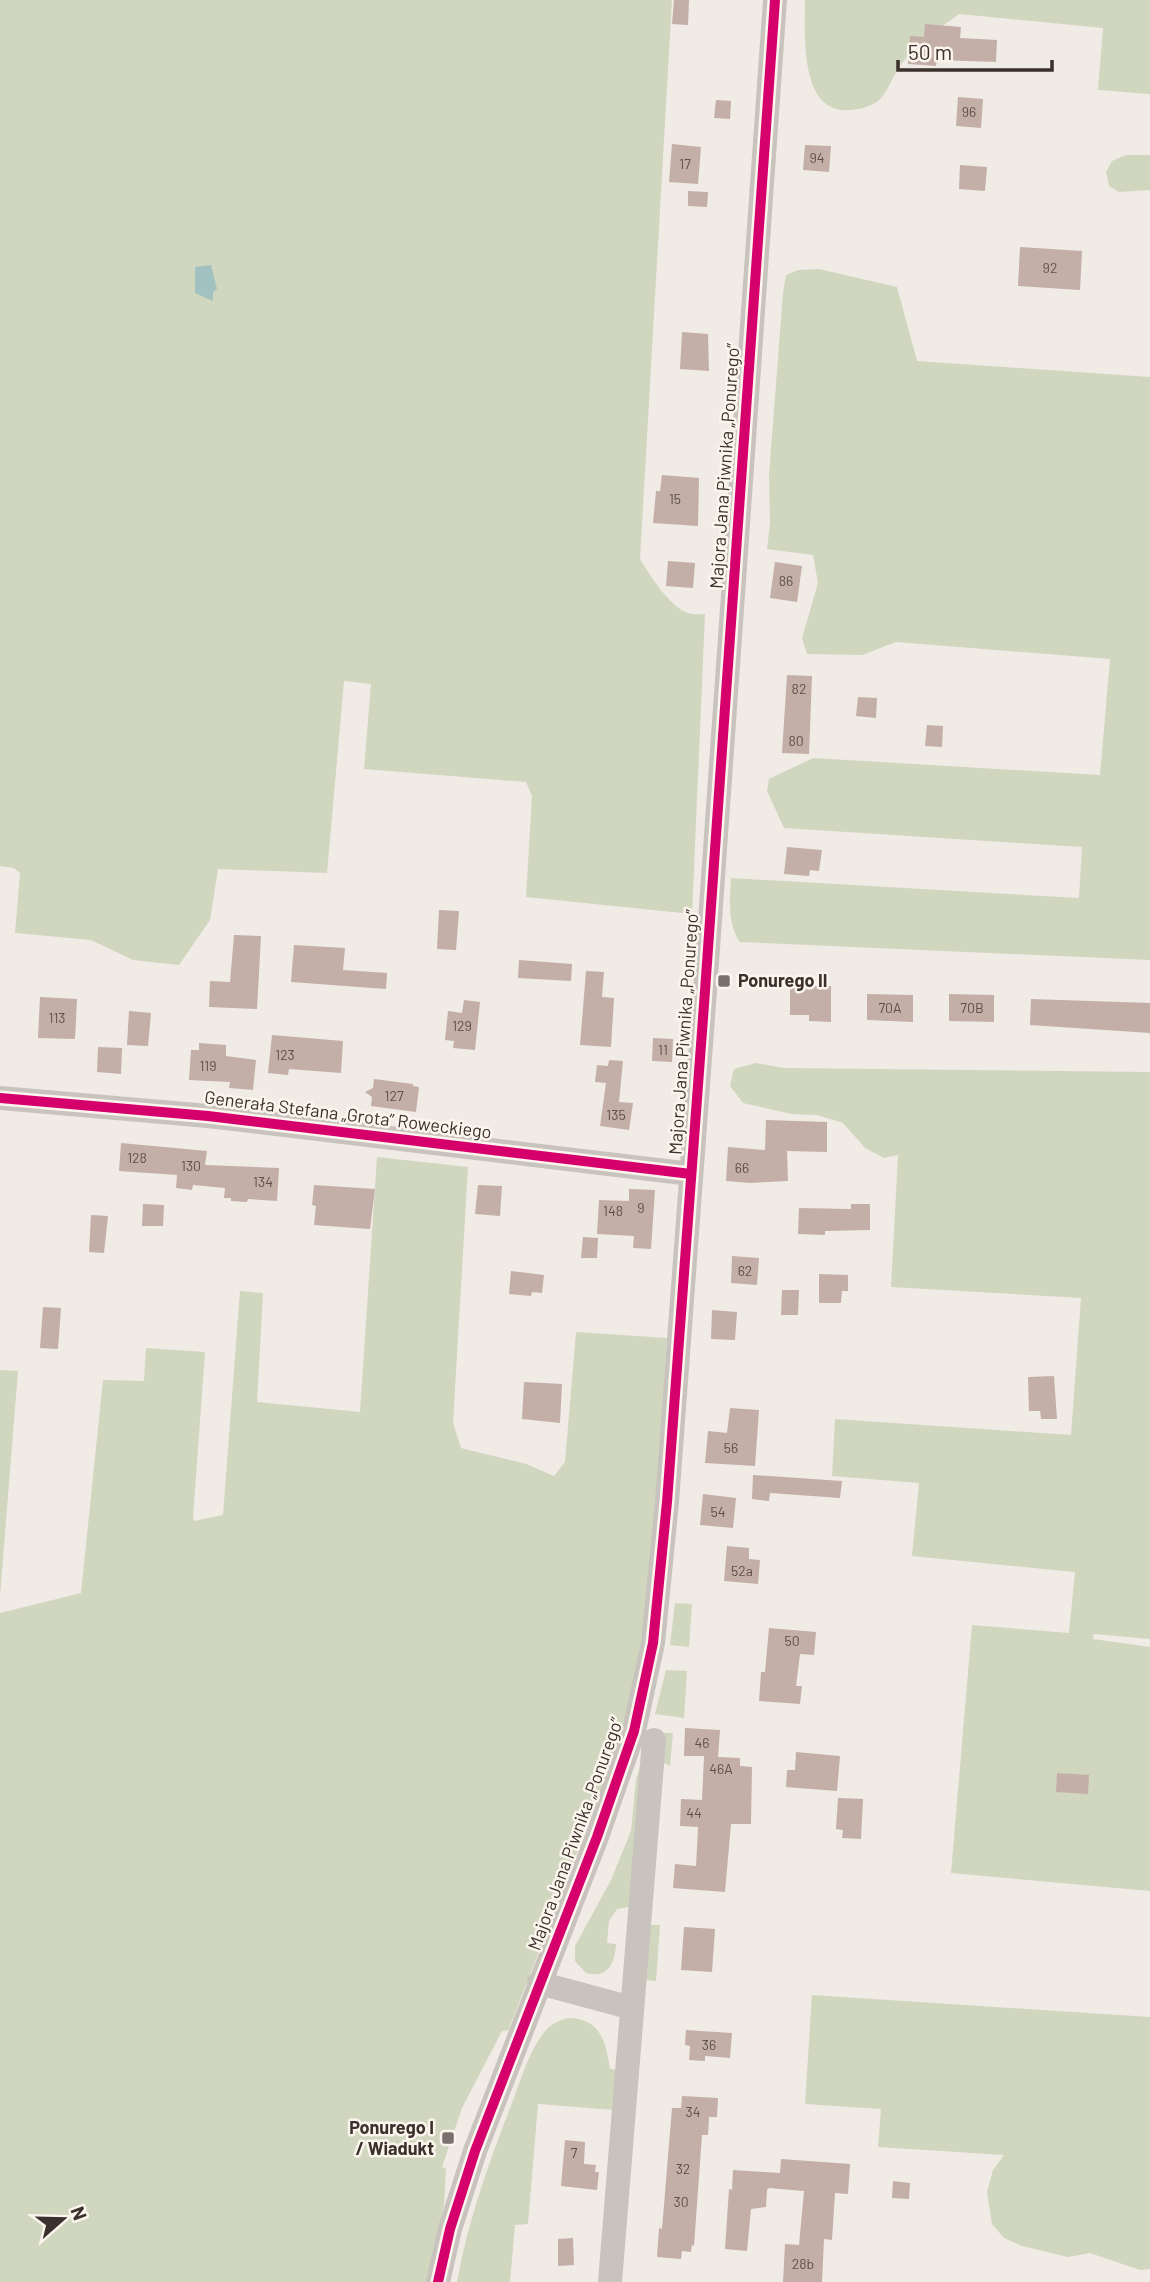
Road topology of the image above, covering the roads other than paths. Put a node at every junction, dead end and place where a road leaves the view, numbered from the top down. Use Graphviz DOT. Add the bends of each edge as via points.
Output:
graph roads {
  1 [pos="775,0"];
  2 [pos="0,1098"];
  3 [pos="691,1174"];
  4 [pos="654,1740"];
  5 [pos="539,1983"];
  6 [pos="632,2008"];
  7 [pos="438,2282"];
  8 [pos="610,2282"];
  1 -- 3 [label="street, Majora Jana Piwnika „Ponurego”"];
  2 -- 3 [label="street, Generała Stefana „Grota” Roweckiego" via="208,1116"];
  3 -- 5 [label="street, Majora Jana Piwnika „Ponurego”" via="653,1643 634,1731"];
  4 -- 6 [label="street"];
  5 -- 6 [label="street"];
  5 -- 7 [label="street, Majora Jana Piwnika „Ponurego”" via="460,2196"];
  6 -- 8 [label="street"];
}
